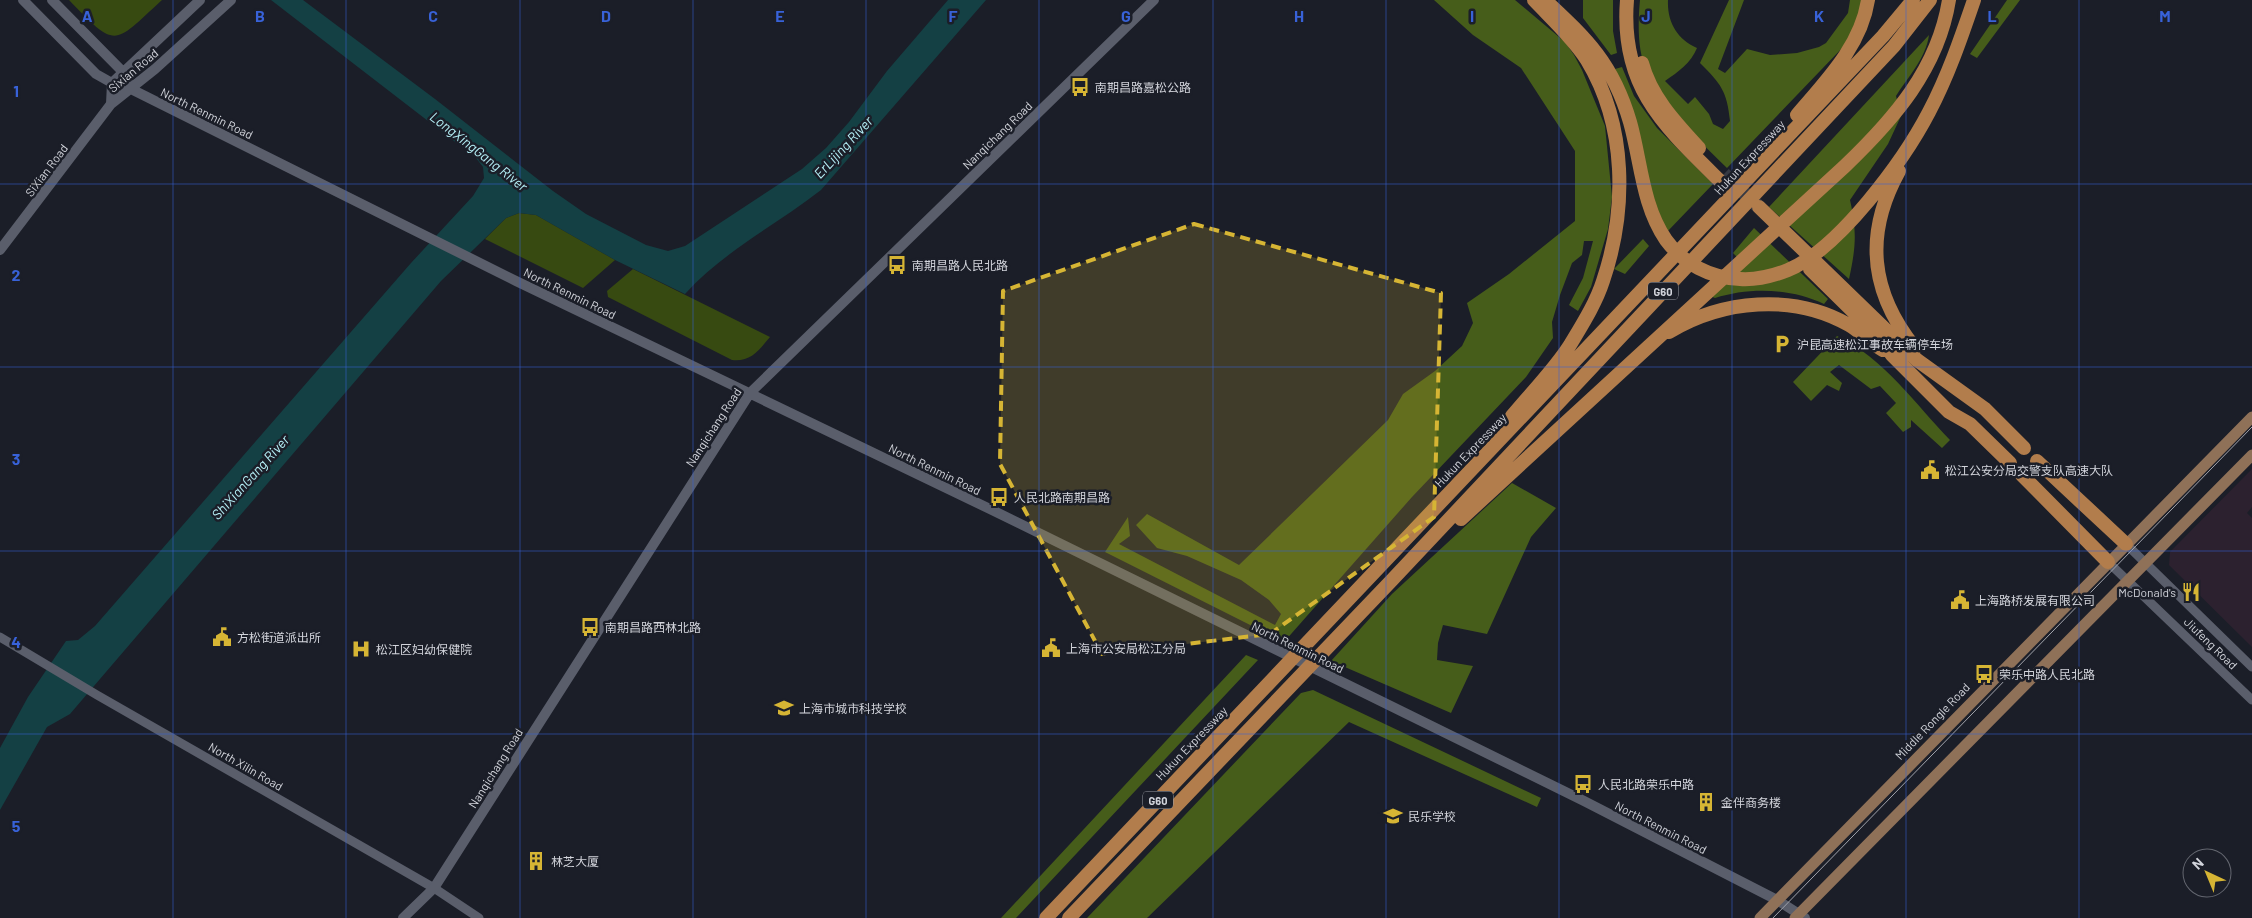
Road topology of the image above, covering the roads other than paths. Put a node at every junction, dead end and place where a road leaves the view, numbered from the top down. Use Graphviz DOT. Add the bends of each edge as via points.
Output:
graph roads {
  1 [pos="23,0"];
  2 [pos="52,0"];
  3 [pos="200,0"];
  4 [pos="231,0"];
  5 [pos="1154,0"];
  6 [pos="1534,0"];
  7 [pos="1545,0"];
  8 [pos="1627,0"];
  9 [pos="1636,0"];
  10 [pos="1868,0"];
  11 [pos="1913,0"];
  12 [pos="1930,0"];
  13 [pos="1949,0"];
  14 [pos="1974,0"];
  15 [pos="123,72"];
  16 [pos="112,83"];
  17 [pos="131,89"];
  18 [pos="111,104"];
  19 [pos="1909,147"];
  20 [pos="0,250"];
  21 [pos="1658,275"];
  22 [pos="1642,350"];
  23 [pos="1892,355"];
  24 [pos="1934,373"];
  25 [pos="750,393"];
  26 [pos="2252,417"];
  27 [pos="2024,448"];
  28 [pos="2252,455"];
  29 [pos="2037,460"];
  30 [pos="2010,463"];
  31 [pos="2022,475"];
  32 [pos="2126,544"];
  33 [pos="2108,562"];
  34 [pos="2146,562"];
  35 [pos="1380,567"];
  36 [pos="1392,580"];
  37 [pos="2128,581"];
  38 [pos="0,637"];
  39 [pos="2252,666"];
  40 [pos="2252,700"];
  41 [pos="434,888"];
  42 [pos="1777,900"];
  43 [pos="1800,917"];
  44 [pos="403,918"];
  45 [pos="480,918"];
  46 [pos="1046,918"];
  47 [pos="1069,918"];
  48 [pos="1760,918"];
  1 -- 16 [label="main road, North Renmin Road" via="96,74"];
  2 -- 15 [label="main road"];
  3 -- 15 [label="main road, Sixian Road"];
  4 -- 17 [label="main road, Sixian Road"];
  5 -- 25 [label="main road, Nanqichang Road"];
  6 -- 35 [label="highway" via="1587,61 1608,107 1616,143 1620,186 1609,261 1593,304 1568,347"];
  7 -- 19 [label="highway" via="1598,53 1615,84 1630,122 1655,221 1674,250 1710,274 1748,279 1789,270 1839,233"];
  8 -- 9 [label="highway" via="1626,33 1630,56 1645,96 1669,131 1721,177 1665,109 1645,73 1636,34"];
  10 -- 21 [label="highway" via="1860,28 1839,64"];
  11 -- 21 [label="highway, Hukun Expressway / G60"];
  12 -- 36 [label="highway, G60" via="1894,46"];
  13 -- 22 [label="highway" via="1936,48 1902,106 1845,166"];
  14 -- 19 [label="highway" via="1947,75"];
  15 -- 16 [label="main road, Sixian Road"];
  15 -- 17 [label="main road"];
  16 -- 17 [label="main road, North Renmin Road"];
  16 -- 18 [label="main road, Sixian Road"];
  17 -- 18 [label="main road, Sixian Road"];
  17 -- 25 [label="main road, North Renmin Road"];
  18 -- 20 [label="main road, SiXian Road"];
  19 -- 24 [label="highway" via="1882,208 1876,234 1876,260 1890,311"];
  21 -- 35 [label="highway, Hukun Expressway / G60"];
  22 -- 23 [label="highway" via="1696,319 1728,307 1762,304 1792,306 1821,313 1849,325"];
  22 -- 36 [label="highway"];
  23 -- 24 [label="highway" via="1756,211"];
  23 -- 30 [label="highway" via="1949,412 1970,424"];
  24 -- 27 [label="highway" via="1985,408"];
  25 -- 41 [label="main road, Nanqichang Road"];
  25 -- 42 [label="main road, North Renmin Road" via="1584,801"];
  26 -- 32 [label="main road, Middle Rongle Road"];
  28 -- 34 [label="main road"];
  29 -- 32 [label="highway"];
  31 -- 33 [label="highway"];
  32 -- 33 [label="main road, Middle Rongle Road"];
  32 -- 34 [label="street, Jiufeng Road"];
  33 -- 37 [label="street, Jiufeng Road"];
  33 -- 42 [label="main road, Middle Rongle Road"];
  34 -- 37 [label="main road"];
  34 -- 39 [label="street, Jiufeng Road"];
  35 -- 46 [label="highway, Hukun Expressway / G60"];
  36 -- 47 [label="highway, G60"];
  37 -- 40 [label="street, Jiufeng Road"];
  37 -- 43 [label="main road"];
  38 -- 41 [label="street, North Xilin Road"];
  41 -- 44 [label="main road, Nanqichang Road"];
  41 -- 45 [label="street, North Xilin Road"];
  42 -- 43 [label="main road, North Renmin Road"];
  42 -- 48 [label="main road, Middle Rongle Road"];
}
